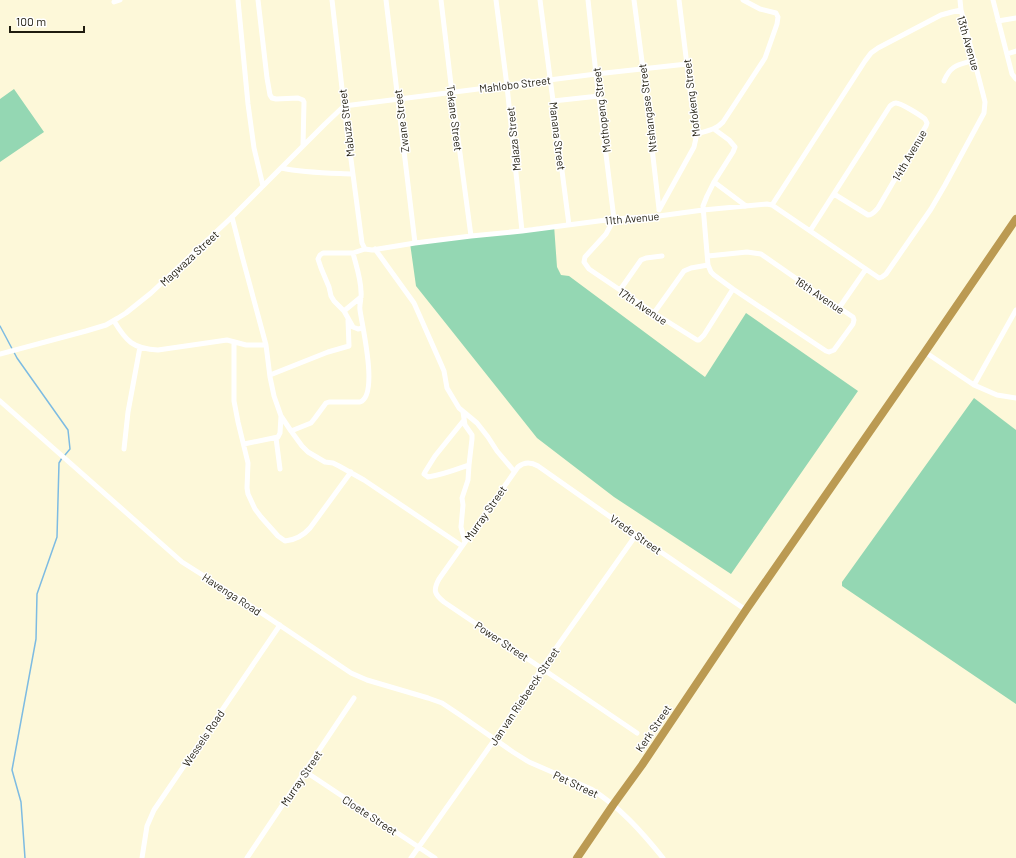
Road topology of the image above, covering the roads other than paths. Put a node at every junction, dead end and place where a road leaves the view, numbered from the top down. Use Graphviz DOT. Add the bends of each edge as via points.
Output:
graph roads {
  1 [pos="120,0"];
  2 [pos="238,0"];
  3 [pos="258,0"];
  4 [pos="332,0"];
  5 [pos="386,0"];
  6 [pos="441,0"];
  7 [pos="496,0"];
  8 [pos="540,0"];
  9 [pos="588,0"];
  10 [pos="634,0"];
  11 [pos="679,0"];
  12 [pos="743,0"];
  13 [pos="960,0"];
  14 [pos="993,0"];
  15 [pos="114,2"];
  16 [pos="961,10"];
  17 [pos="1016,18"];
  18 [pos="998,21"];
  19 [pos="1016,51"];
  20 [pos="1007,54"];
  21 [pos="974,60"];
  22 [pos="687,64"];
  23 [pos="643,69"];
  24 [pos="596,74"];
  25 [pos="1016,79"];
  26 [pos="551,80"];
  27 [pos="944,81"];
  28 [pos="507,86"];
  29 [pos="452,93"];
  30 [pos="599,96"];
  31 [pos="398,98"];
  32 [pos="553,101"];
  33 [pos="344,106"];
  34 [pos="714,129"];
  35 [pos="696,134"];
  36 [pos="303,146"];
  37 [pos="281,168"];
  38 [pos="352,174"];
  39 [pos="714,182"];
  40 [pos="263,186"];
  41 [pos="834,194"];
  42 [pos="772,205"];
  43 [pos="746,206"];
  44 [pos="703,210"];
  45 [pos="659,213"];
  46 [pos="232,217"];
  47 [pos="1016,218"];
  48 [pos="614,219"];
  49 [pos="569,225"];
  50 [pos="522,231"];
  51 [pos="810,231"];
  52 [pos="471,236"];
  53 [pos="416,243"];
  54 [pos="364,248"];
  55 [pos="375,249"];
  56 [pos="353,253"];
  57 [pos="662,256"];
  58 [pos="708,256"];
  59 [pos="708,265"];
  60 [pos="866,269"];
  61 [pos="733,289"];
  62 [pos="620,290"];
  63 [pos="361,297"];
  64 [pos="839,308"];
  65 [pos="1016,310"];
  66 [pos="344,311"];
  67 [pos="654,313"];
  68 [pos="348,320"];
  69 [pos="114,321"];
  70 [pos="363,328"];
  71 [pos="234,342"];
  72 [pos="266,345"];
  73 [pos="140,347"];
  74 [pos="925,352"];
  75 [pos="3,353"];
  76 [pos="270,375"];
  77 [pos="974,384"];
  78 [pos="1016,398"];
  79 [pos="0,400"];
  80 [pos="463,412"];
  81 [pos="281,416"];
  82 [pos="464,420"];
  83 [pos="292,431"];
  84 [pos="276,438"];
  85 [pos="244,444"];
  86 [pos="124,449"];
  87 [pos="524,463"];
  88 [pos="469,465"];
  89 [pos="280,469"];
  90 [pos="514,471"];
  91 [pos="351,472"];
  92 [pos="636,535"];
  93 [pos="464,544"];
  94 [pos="436,585"];
  95 [pos="746,610"];
  96 [pos="280,625"];
  97 [pos="542,668"];
  98 [pos="354,698"];
  99 [pos="637,733"];
  100 [pos="495,739"];
  101 [pos="306,772"];
  102 [pos="613,804"];
  103 [pos="419,847"];
  104 [pos="142,858"];
  105 [pos="247,858"];
  106 [pos="411,858"];
  107 [pos="434,858"];
  108 [pos="577,858"];
  109 [pos="663,858"];
  1 -- 15 [label="street"];
  2 -- 40 [label="street" via="248,104 254,148"];
  3 -- 36 [label="street" via="270,95 276,99 303,100"];
  4 -- 33 [label="street, Mabuza Street"];
  5 -- 31 [label="street, Zwane Street"];
  6 -- 29 [label="street, Tekane Street"];
  7 -- 28 [label="street, Malaza Street"];
  8 -- 26 [label="street, Manana Street"];
  9 -- 24 [label="street, Mothopeng Street"];
  10 -- 23 [label="street, Ntshangase Street"];
  11 -- 22 [label="street, Mofokeng Street"];
  12 -- 34 [label="street" via="760,9 776,13 778,21 765,58 723,122"];
  13 -- 16 [label="street"];
  14 -- 18 [label="street"];
  16 -- 21 [label="street, 13th Avenue"];
  16 -- 42 [label="street, 13th Avenue" via="941,15 871,53"];
  17 -- 18 [label="street"];
  18 -- 20 [label="street"];
  19 -- 20 [label="street"];
  20 -- 25 [label="street" via="1012,74"];
  21 -- 27 [label="street" via="952,68"];
  21 -- 60 [label="street, 13th Avenue" via="985,102 984,113 934,205 886,274 877,277"];
  22 -- 23 [label="street, Mahlobo Street"];
  22 -- 35 [label="street, Mofokeng Street"];
  23 -- 24 [label="street, Mahlobo Street"];
  23 -- 45 [label="street, Ntshangase Street"];
  24 -- 26 [label="street, Mahlobo Street"];
  24 -- 30 [label="street, Mothopeng Street"];
  26 -- 28 [label="street, Mahlobo Street"];
  26 -- 32 [label="street, Manana Street"];
  28 -- 29 [label="street, Mahlobo Street"];
  28 -- 50 [label="street, Malaza Street"];
  29 -- 31 [label="street, Mahlobo Street"];
  29 -- 52 [label="street, Tekane Street"];
  30 -- 32 [label="street"];
  30 -- 48 [label="street, Mothopeng Street"];
  31 -- 33 [label="street, Mahlobo Street"];
  31 -- 53 [label="street, Zwane Street"];
  32 -- 49 [label="street, Manana Street"];
  33 -- 36 [label="street, Magwaza Street"];
  33 -- 38 [label="street, Mabuza Street"];
  34 -- 35 [label="street"];
  34 -- 39 [label="street" via="735,147"];
  35 -- 45 [label="street, Mofokeng Street" via="696,143"];
  36 -- 37 [label="street, Magwaza Street"];
  37 -- 38 [label="street"];
  37 -- 40 [label="street, Magwaza Street"];
  38 -- 54 [label="street, Mabuza Street"];
  39 -- 43 [label="street"];
  39 -- 44 [label="street"];
  40 -- 46 [label="street, Magwaza Street"];
  41 -- 41 [label="street, 14th Avenue" via="892,104 901,104 925,119 926,126 872,214"];
  41 -- 51 [label="street, 14th Avenue"];
  42 -- 43 [label="street, 11th Avenue"];
  42 -- 51 [label="street"];
  43 -- 44 [label="street, 11th Avenue"];
  44 -- 45 [label="street, 11th Avenue"];
  44 -- 58 [label="street"];
  45 -- 48 [label="street, 11th Avenue"];
  46 -- 69 [label="street, Magwaza Street" via="151,293"];
  46 -- 72 [label="street"];
  47 -- 74 [label="highway, Kerk Street"];
  48 -- 49 [label="street, 11th Avenue"];
  48 -- 62 [label="street, 17th Avenue" via="606,234 584,261 589,269"];
  49 -- 50 [label="street, 11th Avenue"];
  50 -- 52 [label="street, 11th Avenue"];
  51 -- 60 [label="street"];
  52 -- 53 [label="street, 11th Avenue"];
  53 -- 55 [label="street, 11th Avenue"];
  54 -- 55 [label="street, 11th Avenue"];
  54 -- 56 [label="street, 11th Avenue"];
  55 -- 80 [label="street" via="414,303 444,371 447,388"];
  56 -- 63 [label="street"];
  56 -- 66 [label="street, 11th Avenue" via="322,253 318,259 331,296"];
  57 -- 62 [label="street" via="641,260"];
  58 -- 59 [label="street"];
  58 -- 64 [label="street, 16th Avenue" via="747,252 761,254"];
  59 -- 61 [label="street, 16th Avenue" via="714,275"];
  59 -- 67 [label="street" via="684,271"];
  60 -- 64 [label="street"];
  61 -- 64 [label="street, 16th Avenue" via="829,352 836,348 854,323 853,316"];
  61 -- 67 [label="street, 17th Avenue" via="699,340 695,340"];
  62 -- 67 [label="street, 17th Avenue"];
  63 -- 66 [label="street"];
  63 -- 70 [label="street"];
  65 -- 77 [label="street"];
  66 -- 68 [label="street"];
  68 -- 70 [label="street" via="355,328"];
  68 -- 76 [label="street" via="349,346"];
  69 -- 73 [label="street" via="124,337"];
  69 -- 75 [label="street, Magwaza Street"];
  70 -- 83 [label="street" via="369,366 366,398 356,402 328,402 311,423"];
  71 -- 72 [label="street"];
  71 -- 73 [label="street" via="227,340 158,350"];
  71 -- 85 [label="street" via="234,401"];
  72 -- 76 [label="street"];
  73 -- 86 [label="street"];
  74 -- 77 [label="street"];
  74 -- 95 [label="highway, Kerk Street"];
  76 -- 81 [label="street"];
  77 -- 78 [label="street" via="997,395"];
  79 -- 96 [label="street, Havenga Road" via="182,562"];
  80 -- 82 [label="street"];
  80 -- 90 [label="street" via="477,423"];
  81 -- 83 [label="street"];
  81 -- 84 [label="street" via="280,434"];
  82 -- 88 [label="street" via="472,438"];
  82 -- 88 [label="street" via="434,456 424,474 428,477 439,475"];
  83 -- 91 [label="street" via="308,452"];
  84 -- 85 [label="street"];
  84 -- 89 [label="street"];
  85 -- 91 [label="street" via="248,463 247,488 251,501 265,523 285,541 305,534"];
  87 -- 90 [label="street, Murray Street"];
  87 -- 92 [label="street, Vrede Street" via="538,466"];
  88 -- 93 [label="street" via="468,480 462,498 461,522"];
  90 -- 93 [label="street, Murray Street"];
  91 -- 93 [label="street"];
  92 -- 95 [label="street, Vrede Street"];
  92 -- 97 [label="street, Jan van Riebeeck Street"];
  93 -- 94 [label="street, Murray Street"];
  94 -- 97 [label="street, Power Street" via="436,594 444,602"];
  95 -- 102 [label="highway, Kerk Street"];
  96 -- 100 [label="street, Havenga Road" via="360,677 436,700"];
  96 -- 104 [label="street, Wessels Road" via="154,810 147,826"];
  97 -- 99 [label="street, Power Street"];
  97 -- 100 [label="street, Jan van Riebeeck Street"];
  98 -- 101 [label="street, Murray Street"];
  100 -- 102 [label="street, Pet Street" via="529,762 590,789"];
  100 -- 103 [label="street, Jan van Riebeeck Street"];
  101 -- 103 [label="street, Cloete Street"];
  101 -- 105 [label="street, Murray Street"];
  102 -- 108 [label="highway, Kerk Street"];
  102 -- 109 [label="street, Pet Street"];
  103 -- 106 [label="street, Jan van Riebeeck Street"];
  103 -- 107 [label="street, Cloete Street"];
}
